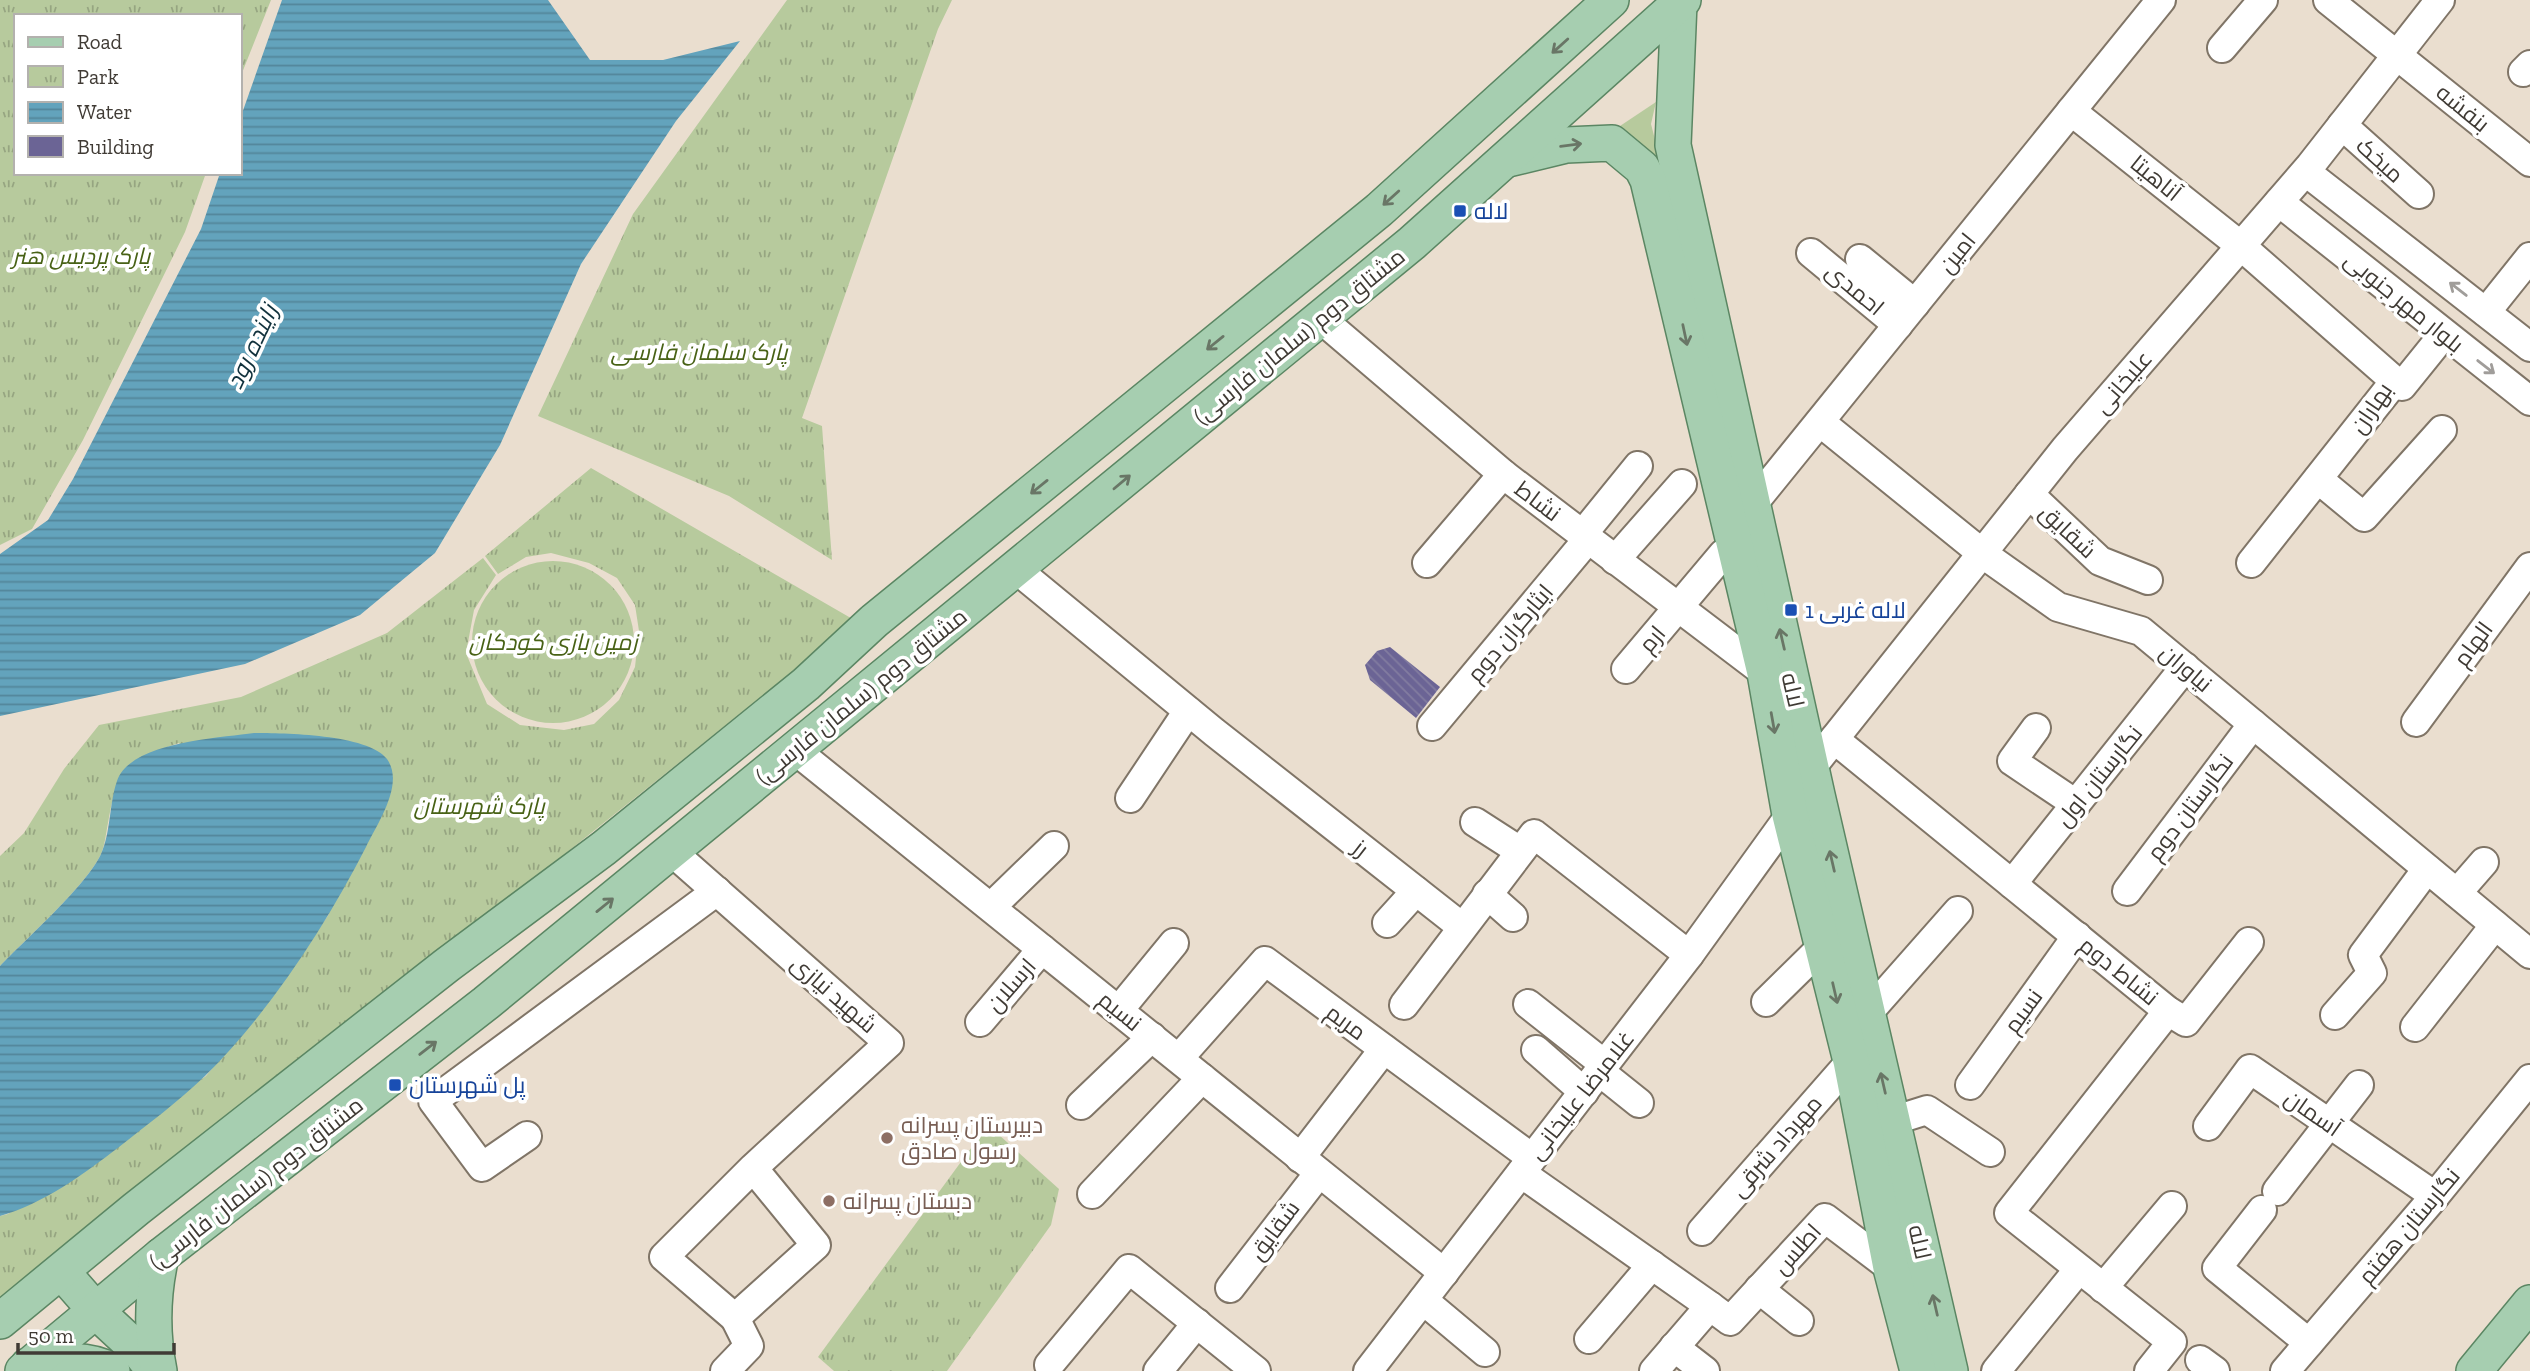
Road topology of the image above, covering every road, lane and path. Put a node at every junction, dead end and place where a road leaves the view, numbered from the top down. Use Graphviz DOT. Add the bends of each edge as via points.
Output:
graph roads {
  1 [pos="1611,0"];
  2 [pos="2263,0"];
  3 [pos="2328,0"];
  4 [pos="2440,0"];
  5 [pos="1681,2"];
  6 [pos="2155,2"];
  7 [pos="2222,48"];
  8 [pos="2396,54"];
  9 [pos="2071,111"];
  10 [pos="2342,125"];
  11 [pos="1505,159"];
  12 [pos="2530,162"];
  13 [pos="2306,172"];
  14 [pos="2419,194"];
  15 [pos="2279,202"];
  16 [pos="2241,246"];
  17 [pos="1811,253"];
  18 [pos="2530,257"];
  19 [pos="1860,259"];
  20 [pos="1686,275"];
  21 [pos="2486,312"];
  22 [pos="1906,315"];
  23 [pos="1320,318"];
  24 [pos="2444,334"];
  25 [pos="2530,347"];
  26 [pos="2395,381"];
  27 [pos="2530,401"];
  28 [pos="1820,422"];
  29 [pos="2442,429"];
  30 [pos="1637,466"];
  31 [pos="1503,474"];
  32 [pos="2318,479"];
  33 [pos="1682,484"];
  34 [pos="2029,494"];
  35 [pos="1752,505"];
  36 [pos="1585,537"];
  37 [pos="1723,554"];
  38 [pos="1983,554"];
  39 [pos="1615,560"];
  40 [pos="1427,563"];
  41 [pos="2251,563"];
  42 [pos="2530,567"];
  43 [pos="1016,569"];
  44 [pos="2148,580"];
  45 [pos="1678,608"];
  46 [pos="2185,667"];
  47 [pos="1626,669"];
  48 [pos="1765,673"];
  49 [pos="1188,711"];
  50 [pos="2416,722"];
  51 [pos="2253,724"];
  52 [pos="1432,726"];
  53 [pos="2036,728"];
  54 [pos="1834,739"];
  55 [pos="795,750"];
  56 [pos="1811,768"];
  57 [pos="1130,798"];
  58 [pos="2076,804"];
  59 [pos="1790,815"];
  60 [pos="1475,822"];
  61 [pos="1054,846"];
  62 [pos="671,851"];
  63 [pos="1520,851"];
  64 [pos="2484,862"];
  65 [pos="2427,869"];
  66 [pos="2012,884"];
  67 [pos="717,891"];
  68 [pos="1416,891"];
  69 [pos="2127,891"];
  70 [pos="1487,894"];
  71 [pos="2457,894"];
  72 [pos="1828,906"];
  73 [pos="991,907"];
  74 [pos="1958,911"];
  75 [pos="1513,917"];
  76 [pos="1387,923"];
  77 [pos="2495,925"];
  78 [pos="1462,927"];
  79 [pos="2077,936"];
  80 [pos="2249,942"];
  81 [pos="1174,943"];
  82 [pos="1824,945"];
  83 [pos="1042,949"];
  84 [pos="2530,954"];
  85 [pos="1689,955"];
  86 [pos="1766,1002"];
  87 [pos="1404,1004"];
  88 [pos="1528,1004"];
  89 [pos="1119,1010"];
  90 [pos="2168,1011"];
  91 [pos="1867,1014"];
  92 [pos="2335,1015"];
  93 [pos="980,1022"];
  94 [pos="2415,1027"];
  95 [pos="1152,1037"];
  96 [pos="1384,1049"];
  97 [pos="1536,1050"];
  98 [pos="1179,1058"];
  99 [pos="1851,1061"];
  100 [pos="1596,1076"];
  101 [pos="1202,1078"];
  102 [pos="2530,1079"];
  103 [pos="1970,1085"];
  104 [pos="2359,1085"];
  105 [pos="1639,1103"];
  106 [pos="1080,1105"];
  107 [pos="1892,1121"];
  108 [pos="2329,1124"];
  109 [pos="2208,1126"];
  110 [pos="527,1136"];
  111 [pos="1990,1152"];
  112 [pos="1309,1165"];
  113 [pos="1526,1166"];
  114 [pos="753,1168"];
  115 [pos="1092,1194"];
  116 [pos="2435,1196"];
  117 [pos="2172,1206"];
  118 [pos="1702,1231"];
  119 [pos="161,1256"];
  120 [pos="1652,1265"];
  121 [pos="1891,1268"];
  122 [pos="2079,1269"];
  123 [pos="1444,1273"];
  124 [pos="54,1277"];
  125 [pos="1230,1288"];
  126 [pos="2104,1288"];
  127 [pos="1759,1289"];
  128 [pos="1423,1300"];
  129 [pos="2530,1303"];
  130 [pos="1710,1306"];
  131 [pos="88,1318"];
  132 [pos="736,1318"];
  133 [pos="0,1321"];
  134 [pos="1799,1321"];
  135 [pos="1197,1323"];
  136 [pos="1590,1339"];
  137 [pos="2309,1343"];
  138 [pos="1674,1347"];
  139 [pos="1485,1352"];
  140 [pos="1049,1365"];
  141 [pos="25,1369"];
  142 [pos="112,1371"];
  143 [pos="125,1371"];
  144 [pos="157,1371"];
  145 [pos="725,1371"];
  146 [pos="1158,1371"];
  147 [pos="1256,1371"];
  148 [pos="1368,1371"];
  149 [pos="1654,1371"];
  150 [pos="1705,1371"];
  151 [pos="1918,1371"];
  152 [pos="1950,1371"];
  153 [pos="1997,1371"];
  154 [pos="2149,1371"];
  155 [pos="2285,1371"];
  156 [pos="2474,1371"];
  1 -- 124 [label="main road, مشتاق دوم (سلمان فارسی), one-way" via="1379,210 874,621 806,684 604,848 436,974"];
  2 -- 7 [label="street"];
  3 -- 8 [label="street, بنفشه"];
  4 -- 8 [label="street, علیخانی"];
  5 -- 11 [label="main road, مشتاق دوم (سلمان فارسی)"];
  5 -- 20 [label="main road, لاله" via="1673,145"];
  6 -- 9 [label="street, امین"];
  8 -- 10 [label="street, علیخانی"];
  8 -- 12 [label="street, بنفشه"];
  9 -- 16 [label="street, آناهیتا"];
  9 -- 22 [label="street, امین"];
  10 -- 13 [label="street, علیخانی"];
  10 -- 14 [label="street, میخک"];
  11 -- 20 [label="main road, لاله, one-way" via="1566,145 1612,143 1642,168"];
  11 -- 23 [label="main road, مشتاق دوم (سلمان فارسی)"];
  13 -- 15 [label="street, علیخانی"];
  21 -- 13 [label="street, بلوار مهر جنوبی, one-way"];
  15 -- 16 [label="street, علیخانی"];
  15 -- 24 [label="street, بلوار مهر جنوبی"];
  16 -- 26 [label="street, بهاران"];
  16 -- 34 [label="street, علیخانی"];
  17 -- 22 [label="street, احمدی"];
  18 -- 21 [label="street"];
  19 -- 22 [label="street"];
  20 -- 35 [label="main road, لاله"];
  20 -- 48 [label="main road, لاله, one-way"];
  21 -- 25 [label="street, بلوار مهر جنوبی"];
  22 -- 28 [label="street, امین"];
  23 -- 31 [label="street, نشاط"];
  43 -- 23 [label="main road, مشتاق دوم (سلمان فارسی), one-way"];
  24 -- 26 [label="street" via="2402,386"];
  24 -- 27 [label="street, بلوار مهر جنوبی, one-way"];
  26 -- 32 [label="street, بهاران"];
  28 -- 35 [label="street, امین"];
  28 -- 38 [label="street, نیاوران"];
  29 -- 32 [label="street" via="2364,517"];
  30 -- 36 [label="street, ایثارگران دوم"];
  31 -- 36 [label="street, نشاط"];
  31 -- 40 [label="street"];
  32 -- 41 [label="street, بهاران"];
  33 -- 39 [label="street"];
  34 -- 38 [label="street, علیخانی"];
  34 -- 44 [label="street, شقایق" via="2100,561"];
  56 -- 35 [label="main road, لاله, one-way"];
  36 -- 39 [label="street, نشاط"];
  36 -- 52 [label="street, ایثارگران دوم"];
  37 -- 45 [label="street, ارم"];
  38 -- 46 [label="street, نیاوران" via="2058,607 2141,631"];
  38 -- 54 [label="street, علیخانی"];
  39 -- 45 [label="street, نشاط"];
  42 -- 50 [label="street, الهام"];
  43 -- 49 [label="street, رز"];
  43 -- 55 [label="main road, مشتاق دوم (سلمان فارسی)"];
  45 -- 47 [label="street, ارم"];
  45 -- 48 [label="street, نشاط"];
  46 -- 51 [label="street, نیاوران"];
  46 -- 58 [label="street, نگارستان اول"];
  48 -- 59 [label="main road, لاله, one-way"];
  49 -- 57 [label="street"];
  49 -- 68 [label="street, رز"];
  51 -- 65 [label="street, نیاوران"];
  51 -- 69 [label="street, نگارستان دوم"];
  53 -- 58 [label="street" via="2012,761"];
  54 -- 56 [label="street, علیخانی"];
  54 -- 66 [label="street, نشاط دوم"];
  55 -- 62 [label="main road, مشتاق دوم (سلمان فارسی)"];
  55 -- 73 [label="street, نسیم"];
  72 -- 56 [label="main road, لاله, one-way"];
  58 -- 66 [label="street, نگارستان اول"];
  59 -- 72 [label="main road, لاله"];
  59 -- 85 [label="street, غلامرضا علیخانی"];
  60 -- 63 [label="street"];
  61 -- 73 [label="street"];
  62 -- 67 [label="street, شهید نیازی"];
  119 -- 62 [label="main road, مشتاق دوم (سلمان فارسی), one-way" via="486,1003"];
  63 -- 70 [label="street"];
  63 -- 85 [label="street" via="1534,834"];
  64 -- 71 [label="street"];
  65 -- 71 [label="street, نیاوران"];
  65 -- 92 [label="street" via="2363,955 2372,974"];
  66 -- 79 [label="street, نشاط دوم"];
  67 -- 110 [label="street" via="433,1101 482,1167"];
  67 -- 114 [label="street, شهید نیازی" via="889,1043"];
  68 -- 76 [label="street"];
  68 -- 78 [label="street, رز"];
  70 -- 75 [label="street"];
  70 -- 78 [label="street"];
  71 -- 77 [label="street, نیاوران"];
  72 -- 82 [label="main road, لاله"];
  72 -- 91 [label="main road, لاله"];
  73 -- 83 [label="street, نسیم"];
  74 -- 91 [label="street"];
  77 -- 84 [label="street, نیاوران"];
  77 -- 94 [label="street"];
  78 -- 87 [label="street"];
  79 -- 90 [label="street, نشاط دوم"];
  79 -- 103 [label="street, نسیم"];
  80 -- 90 [label="street" via="2186,1021"];
  81 -- 89 [label="street"];
  82 -- 86 [label="street"];
  82 -- 99 [label="main road, لاله, one-way"];
  83 -- 89 [label="street, نسیم"];
  83 -- 93 [label="street, ارسلان"];
  85 -- 100 [label="street, غلامرضا علیخانی"];
  88 -- 100 [label="street"];
  89 -- 95 [label="street, نسیم"];
  90 -- 122 [label="street, نشاط دوم" via="2009,1213"];
  107 -- 91 [label="main road, لاله, one-way"];
  95 -- 98 [label="street, نسیم"];
  95 -- 106 [label="street"];
  96 -- 98 [label="street, مریم" via="1265,961"];
  96 -- 112 [label="street, شقایق"];
  96 -- 113 [label="street, مریم"];
  97 -- 100 [label="street"];
  98 -- 101 [label="street, نسیم"];
  99 -- 118 [label="street, مهرداد شرقی"];
  99 -- 121 [label="main road, لاله"];
  100 -- 105 [label="street"];
  100 -- 113 [label="street, غلامرضا علیخانی"];
  101 -- 112 [label="street, نسیم"];
  101 -- 115 [label="street"];
  102 -- 116 [label="street, نگارستان هفتم"];
  104 -- 108 [label="street"];
  107 -- 111 [label="street" via="1927,1110"];
  152 -- 107 [label="main road, لاله, one-way"];
  108 -- 109 [label="street, آسمان" via="2250,1069"];
  108 -- 116 [label="street, آسمان"];
  108 -- 137 [label="street" via="2217,1268"];
  112 -- 123 [label="street, نسیم"];
  112 -- 125 [label="street, شقایق"];
  113 -- 120 [label="street, اطلس"];
  113 -- 123 [label="street, غلامرضا علیخانی"];
  114 -- 132 [label="street" via="816,1245"];
  114 -- 132 [label="street, شهید نیازی" via="664,1257"];
  116 -- 137 [label="street, نگارستان هفتم"];
  117 -- 126 [label="street"];
  119 -- 131 [label="main road, مشتاق دوم (سلمان فارسی)"];
  119 -- 144 [label="main road" via="153,1293"];
  120 -- 130 [label="street, اطلس"];
  120 -- 136 [label="street"];
  121 -- 127 [label="street, اطلس" via="1825,1218"];
  121 -- 151 [label="main road, لاله"];
  122 -- 126 [label="street, نشاط دوم"];
  122 -- 153 [label="street"];
  123 -- 128 [label="street, غلامرضا علیخانی"];
  124 -- 131 [label="main road"];
  124 -- 133 [label="main road, مشتاق دوم (سلمان فارسی)"];
  126 -- 154 [label="street, نشاط دوم" via="2172,1342"];
  127 -- 130 [label="street, اطلس" via="1730,1321"];
  127 -- 134 [label="street"];
  128 -- 139 [label="street"];
  128 -- 148 [label="street, غلامرضا علیخانی"];
  129 -- 156 [label="main road"];
  130 -- 138 [label="street"];
  131 -- 141 [label="main road, مشتاق دوم (سلمان فارسی)"];
  131 -- 143 [label="main road"];
  131 -- 144 [label="main road" via="139,1351"];
  132 -- 145 [label="street" via="749,1346"];
  135 -- 140 [label="street" via="1129,1269"];
  135 -- 146 [label="street"];
  135 -- 147 [label="street"];
  137 -- 155 [label="street, نگارستان هفتم"];
  138 -- 149 [label="street"];
  138 -- 150 [label="street"];
  141 -- 142 [label="main road" via="80,1360"];
}
